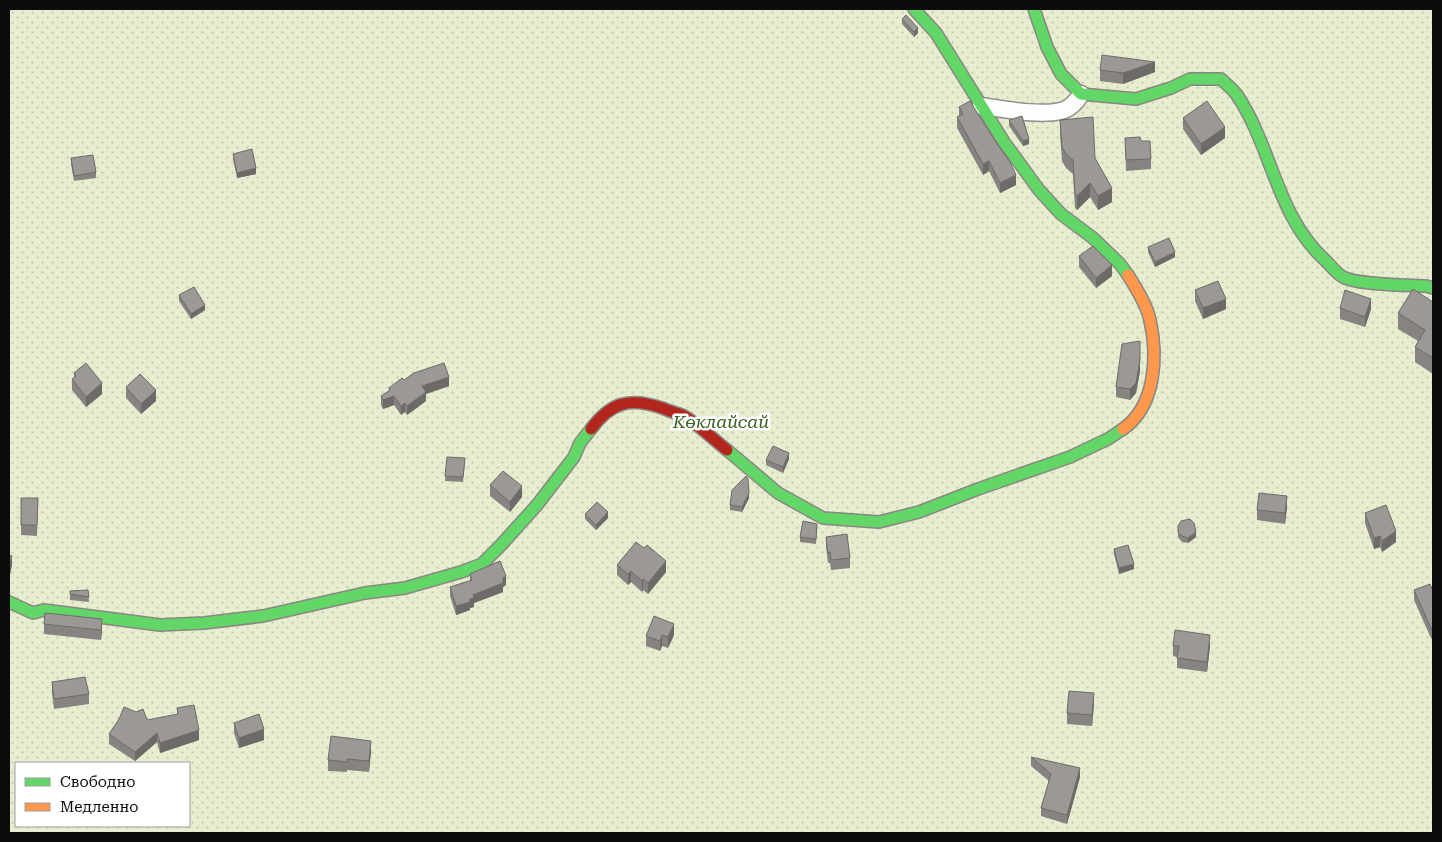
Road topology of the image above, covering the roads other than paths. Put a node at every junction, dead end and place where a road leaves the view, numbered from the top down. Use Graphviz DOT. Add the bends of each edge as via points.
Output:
graph roads {
  1 [pos="914,9"];
  2 [pos="1034,9"];
  3 [pos="1081,94"];
  4 [pos="981,106"];
  5 [pos="1433,288"];
  6 [pos="9,602"];
  1 -- 4 [label="street" via="936,32"];
  2 -- 3 [label="street" via="1061,74"];
  3 -- 4 [label="street" via="1065,110 1044,113"];
  3 -- 5 [label="street" via="1136,99 1190,79 1221,78 1236,94 1253,124 1284,202 1298,229 1317,253 1343,277"];
  4 -- 6 [label="street" via="1039,190 1061,214 1120,264 1150,318 1153,372 1148,398 1134,422 1108,439 1070,457 919,512 879,522 823,518 778,493 683,416 641,402 626,402 600,417 537,505 482,564 432,581 264,616 204,623 160,625 44,610 33,613"];
}
